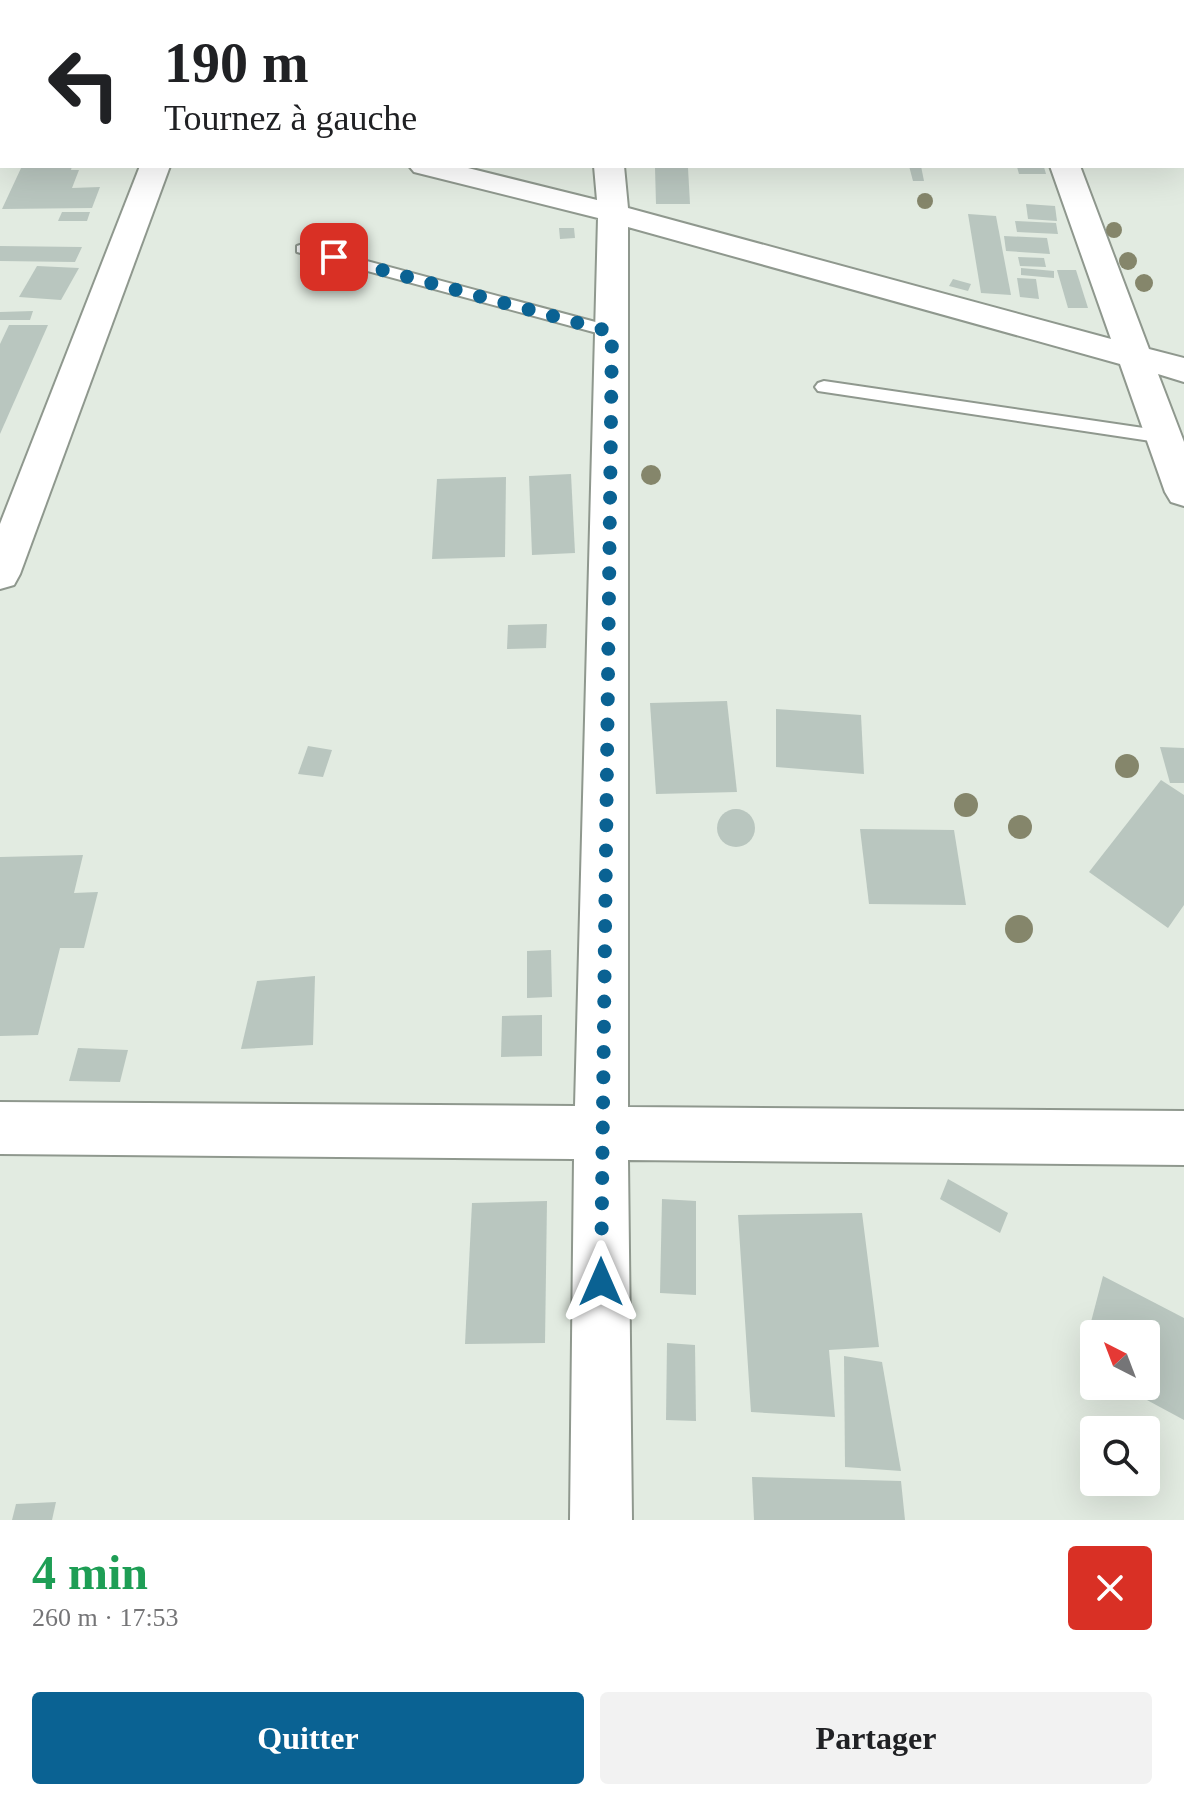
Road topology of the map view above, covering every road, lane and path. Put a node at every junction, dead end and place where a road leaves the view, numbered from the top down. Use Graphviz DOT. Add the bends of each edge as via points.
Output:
graph roads {
  1 [pos="154,168"];
  2 [pos="432,168"];
  3 [pos="609,168"];
  4 [pos="1066,168"];
  5 [pos="613,213"];
  6 [pos="303,249"];
  7 [pos="612,332"];
  8 [pos="1136,359"];
  9 [pos="1184,370"];
  10 [pos="824,387"];
  11 [pos="1164,437"];
  12 [pos="1184,492"];
  13 [pos="7,514"];
  14 [pos="0,574"];
  15 [pos="0,1128"];
  16 [pos="601,1133"];
  17 [pos="1184,1138"];
  18 [pos="601,1520"];
  1 -- 13 [label="street"];
  2 -- 5 [label="street"];
  3 -- 5 [label="street"];
  4 -- 8 [label="street"];
  5 -- 7 [label="street"];
  5 -- 8 [label="street"];
  6 -- 7 [label="lane"];
  7 -- 16 [label="street"];
  8 -- 9 [label="street"];
  8 -- 11 [label="street"];
  10 -- 11 [label="lane"];
  11 -- 12 [label="street"];
  13 -- 14 [label="street"];
  15 -- 16 [label="street"];
  16 -- 17 [label="street"];
  16 -- 18 [label="street"];
}
